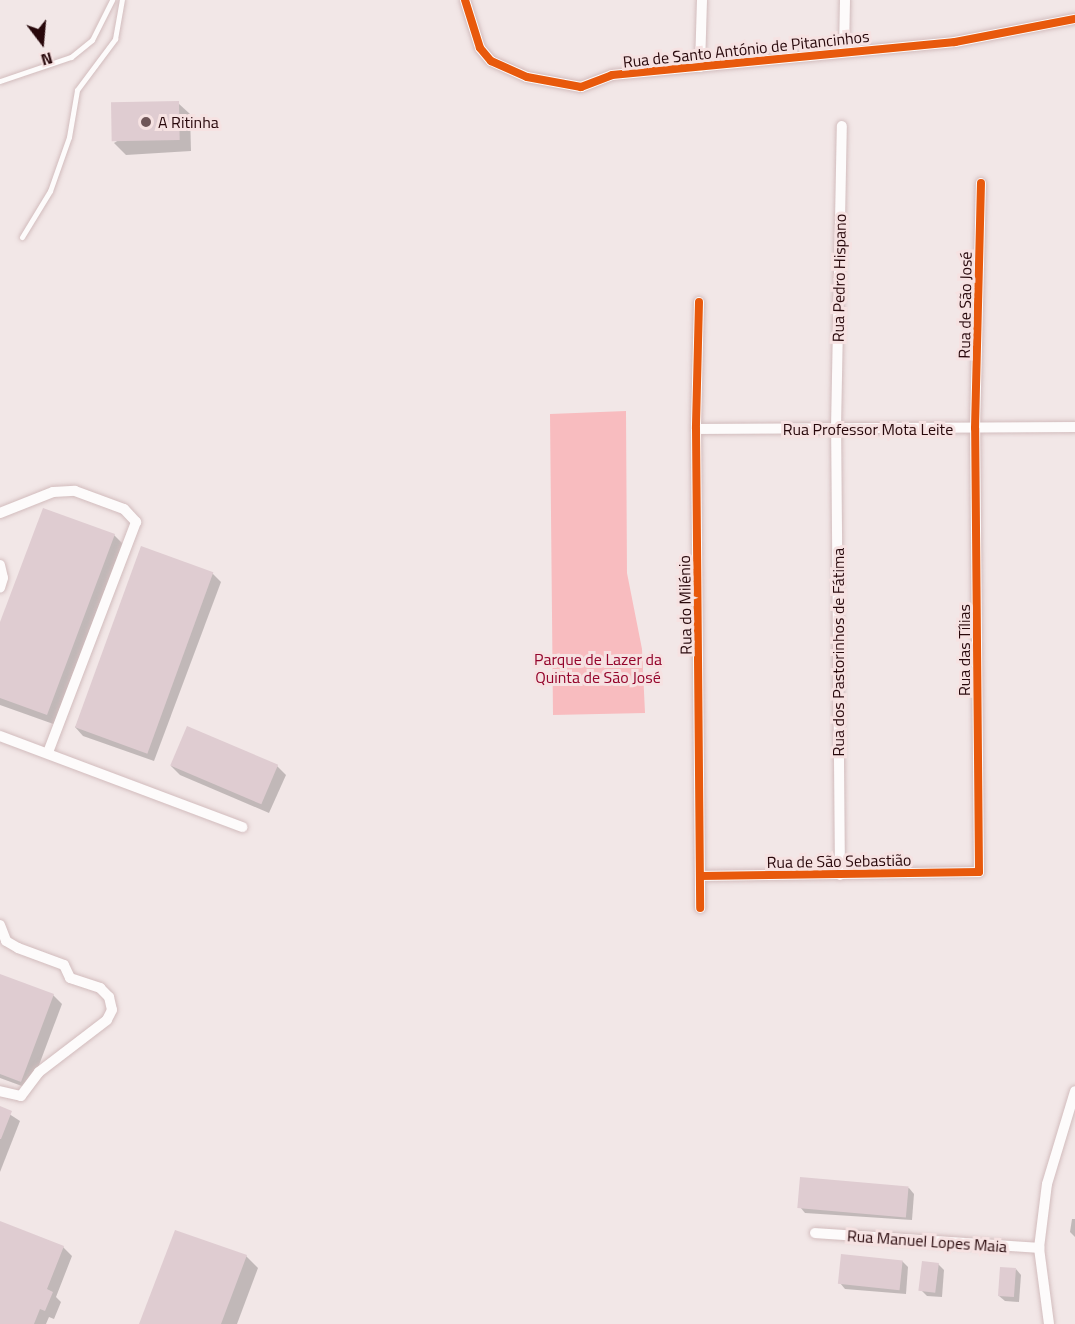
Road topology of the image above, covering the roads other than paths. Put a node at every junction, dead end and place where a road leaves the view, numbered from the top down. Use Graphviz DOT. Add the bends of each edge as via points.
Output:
graph roads {
  1 [pos="112,0"];
  2 [pos="122,0"];
  3 [pos="465,0"];
  4 [pos="702,0"];
  5 [pos="845,0"];
  6 [pos="1075,19"];
  7 [pos="844,52"];
  8 [pos="700,68"];
  9 [pos="0,81"];
  10 [pos="842,126"];
  11 [pos="981,183"];
  12 [pos="22,237"];
  13 [pos="699,302"];
  14 [pos="1075,427"];
  15 [pos="975,428"];
  16 [pos="696,429"];
  17 [pos="836,429"];
  18 [pos="0,513"];
  19 [pos="0,565"];
  20 [pos="0,588"];
  21 [pos="0,736"];
  22 [pos="48,753"];
  23 [pos="242,827"];
  24 [pos="979,872"];
  25 [pos="840,875"];
  26 [pos="700,876"];
  27 [pos="700,908"];
  28 [pos="0,925"];
  29 [pos="0,1091"];
  30 [pos="1075,1091"];
  31 [pos="815,1233"];
  32 [pos="1039,1248"];
  33 [pos="1049,1324"];
  1 -- 9 [label="lane" via="92,40 71,57"];
  2 -- 12 [label="lane" via="115,39 76,90 74,120 50,191"];
  3 -- 8 [label="street, Rua de Santo António de Pitancinhos" via="483,53 500,66 562,86 590,87 612,75"];
  4 -- 8 [label="street"];
  5 -- 7 [label="street"];
  6 -- 7 [label="street, Rua de Santo António de Pitancinhos" via="955,42"];
  7 -- 8 [label="street, Rua de Santo António de Pitancinhos"];
  10 -- 17 [label="street, Rua Pedro Hispano"];
  11 -- 15 [label="street, Rua de São José"];
  13 -- 16 [label="street, Rua do Milénio"];
  14 -- 15 [label="street, Rua Professor Mota Leite"];
  15 -- 17 [label="street, Rua Professor Mota Leite"];
  15 -- 24 [label="street, Rua das Tílias"];
  16 -- 17 [label="street, Rua Professor Mota Leite"];
  16 -- 26 [label="street, Rua do Milénio"];
  17 -- 25 [label="street, Rua dos Pastorinhos de Fátima"];
  18 -- 22 [label="street" via="53,492 75,491 113,504 136,522"];
  19 -- 20 [label="street"];
  21 -- 22 [label="street"];
  22 -- 23 [label="street"];
  24 -- 25 [label="street, Rua de São Sebastião"];
  25 -- 26 [label="street, Rua de São Sebastião"];
  26 -- 27 [label="street, Rua do Milénio"];
  28 -- 29 [label="street" via="6,941 64,965 70,978 100,988 109,997 112,1010 107,1020 39,1072 21,1096"];
  30 -- 32 [label="street" via="1047,1184"];
  31 -- 32 [label="street, Rua Manuel Lopes Maia"];
  32 -- 33 [label="street"];
}
